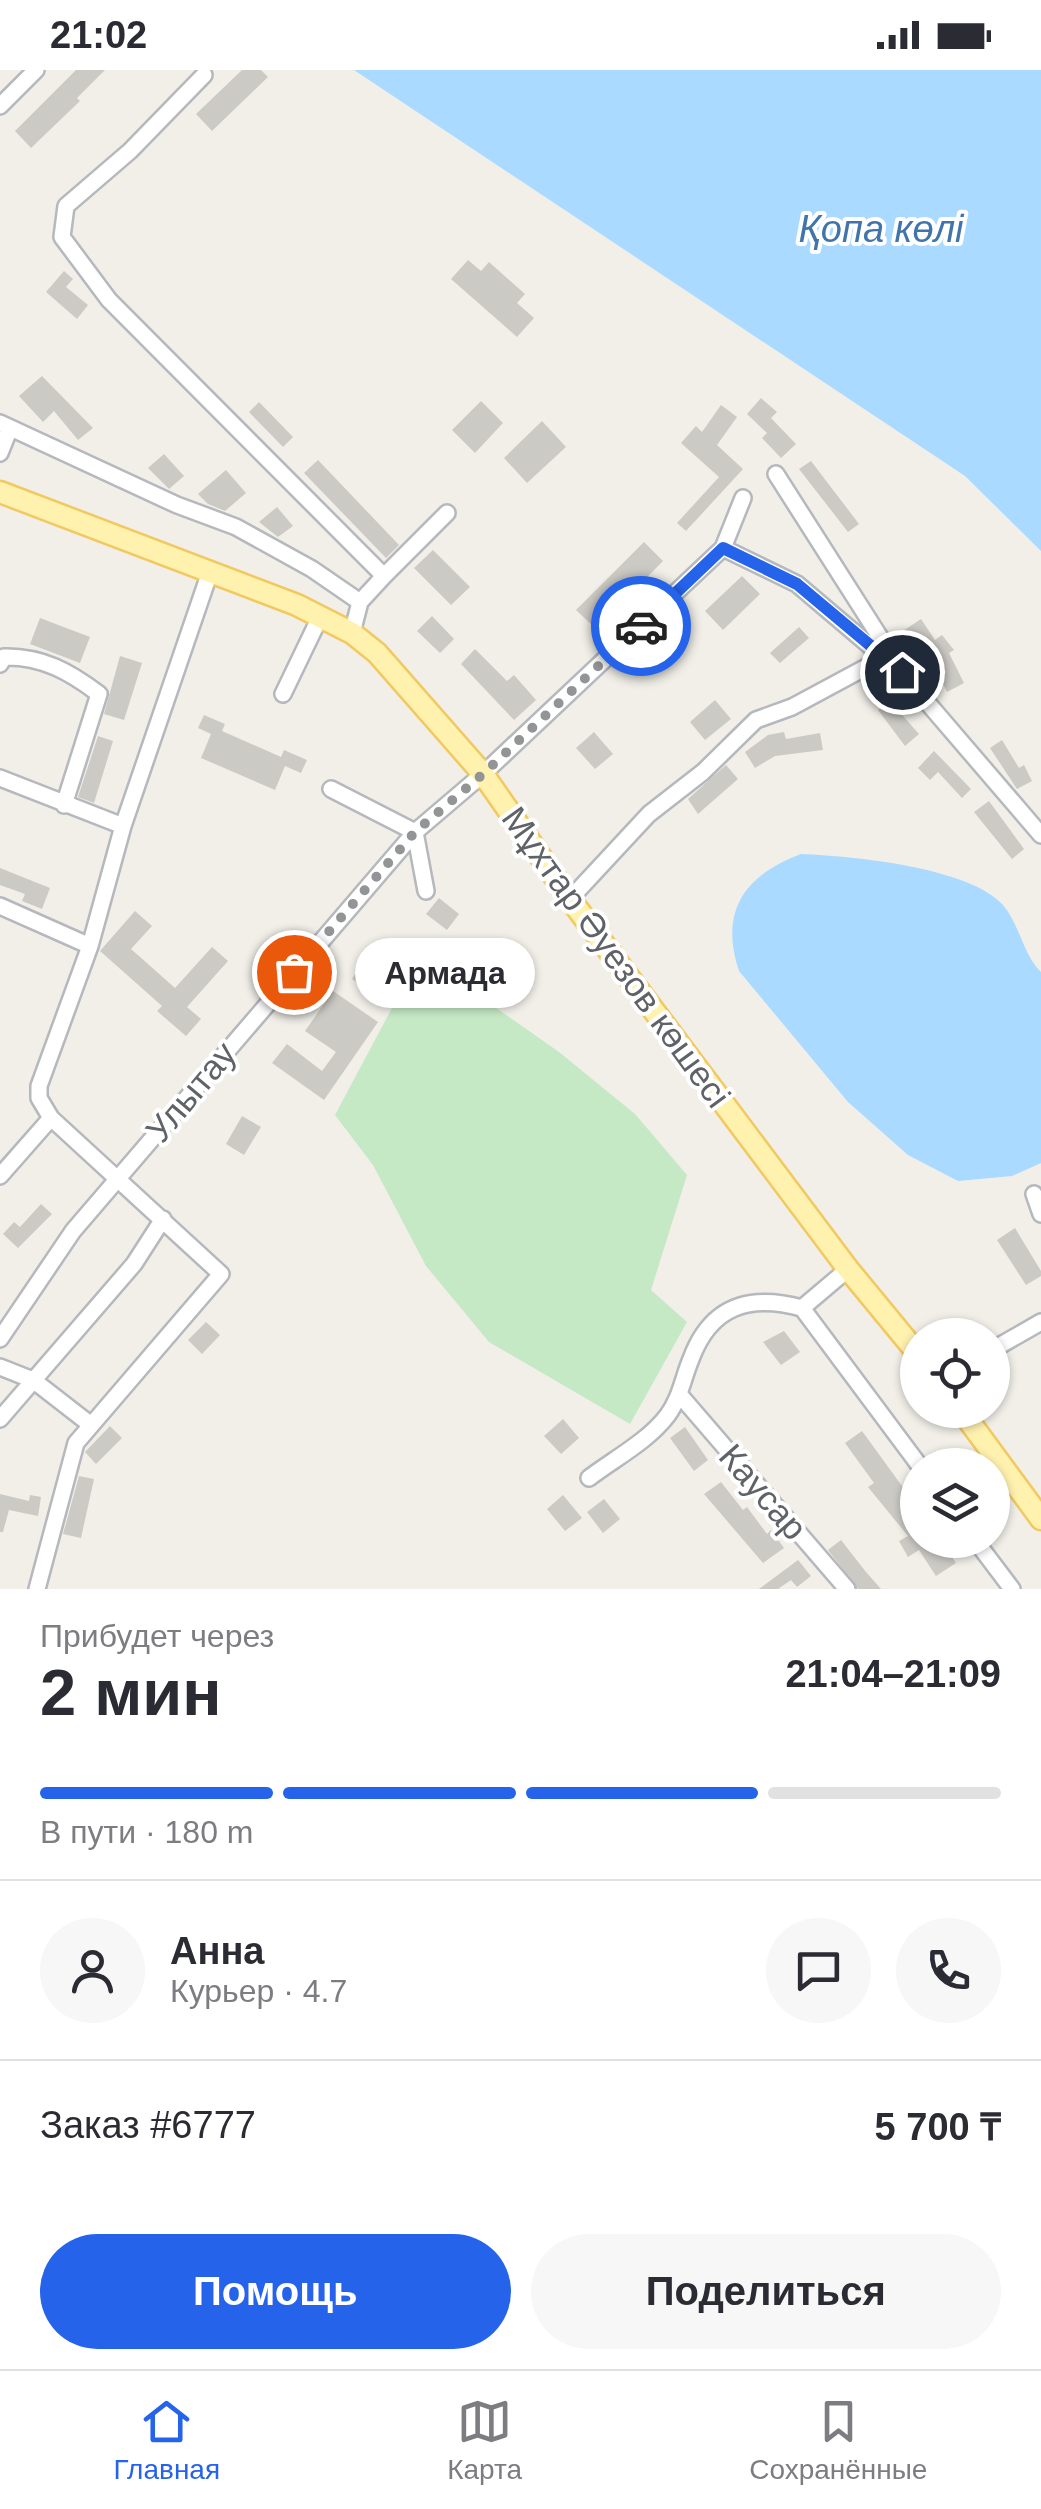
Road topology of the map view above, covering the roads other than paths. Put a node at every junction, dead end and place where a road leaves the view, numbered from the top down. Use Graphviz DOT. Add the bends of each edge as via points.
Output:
graph roads {
  1 [pos="36,70"];
  2 [pos="204,75"];
  3 [pos="0,106"];
  4 [pos="5,426"];
  5 [pos="0,454"];
  6 [pos="776,474"];
  7 [pos="0,492"];
  8 [pos="743,498"];
  9 [pos="446,513"];
  10 [pos="723,548"];
  11 [pos="210,572"];
  12 [pos="384,576"];
  13 [pos="360,602"];
  14 [pos="320,617"];
  15 [pos="352,634"];
  16 [pos="885,657"];
  17 [pos="0,664"];
  18 [pos="902,672"];
  19 [pos="283,694"];
  20 [pos="483,774"];
  21 [pos="0,778"];
  22 [pos="331,789"];
  23 [pos="64,805"];
  24 [pos="123,826"];
  25 [pos="415,832"];
  26 [pos="1041,836"];
  27 [pos="426,891"];
  28 [pos="570,899"];
  29 [pos="0,906"];
  30 [pos="90,946"];
  31 [pos="51,1118"];
  32 [pos="0,1176"];
  33 [pos="118,1178"];
  34 [pos="1034,1194"];
  35 [pos="1041,1214"];
  36 [pos="163,1219"];
  37 [pos="848,1269"];
  38 [pos="802,1308"];
  39 [pos="1041,1322"];
  40 [pos="900,1332"];
  41 [pos="0,1340"];
  42 [pos="1010,1340"];
  43 [pos="0,1367"];
  44 [pos="32,1380"];
  45 [pos="679,1394"];
  46 [pos="0,1419"];
  47 [pos="91,1425"];
  48 [pos="974,1428"];
  49 [pos="906,1448"];
  50 [pos="589,1478"];
  51 [pos="1041,1519"];
  52 [pos="989,1558"];
  53 [pos="37,1589"];
  54 [pos="847,1589"];
  55 [pos="1012,1589"];
  1 -- 3 [label="street"];
  2 -- 12 [label="street" via="66,206 62,237 109,300"];
  4 -- 5 [label="street"];
  4 -- 13 [label="street" via="236,527"];
  6 -- 18 [label="street"];
  7 -- 11 [label="main road, Мұхтар Әуезов көшесі"];
  8 -- 10 [label="street"];
  9 -- 12 [label="street"];
  10 -- 16 [label="street" via="797,584"];
  10 -- 20 [label="street, Улытау"];
  11 -- 14 [label="main road, Мұхтар Әуезов көшесі"];
  11 -- 24 [label="street"];
  12 -- 13 [label="street"];
  13 -- 15 [label="street"];
  14 -- 15 [label="main road, Мұхтар Әуезов көшесі"];
  14 -- 19 [label="street"];
  15 -- 20 [label="main road, Мұхтар Әуезов көшесі" via="400,676"];
  16 -- 18 [label="street"];
  16 -- 28 [label="street" via="756,720 649,814"];
  17 -- 23 [label="street" via="4,657 26,657 70,672 99,694"];
  18 -- 26 [label="street"];
  20 -- 25 [label="street, Улытау"];
  20 -- 28 [label="main road, Мұхтар Әуезов көшесі"];
  21 -- 23 [label="street"];
  22 -- 25 [label="street"];
  23 -- 24 [label="street"];
  24 -- 30 [label="street"];
  25 -- 27 [label="street"];
  25 -- 33 [label="street, Улытау"];
  28 -- 37 [label="main road, Мұхтар Әуезов көшесі"];
  29 -- 30 [label="street"];
  30 -- 31 [label="street" via="39,1086"];
  31 -- 32 [label="street"];
  31 -- 33 [label="street"];
  33 -- 36 [label="street"];
  33 -- 41 [label="street, Улытау"];
  34 -- 35 [label="street"];
  36 -- 44 [label="street" via="134,1264"];
  36 -- 47 [label="street" via="221,1274"];
  37 -- 38 [label="street"];
  37 -- 40 [label="main road, Мұхтар Әуезов көшесі"];
  38 -- 45 [label="street" via="763,1300 718,1318 698,1343"];
  38 -- 49 [label="street"];
  39 -- 42 [label="street"];
  43 -- 44 [label="street"];
  44 -- 46 [label="street"];
  44 -- 47 [label="street"];
  45 -- 50 [label="street" via="658,1426"];
  45 -- 54 [label="street, Каусар"];
  47 -- 53 [label="street" via="76,1443"];
  48 -- 51 [label="main road"];
  52 -- 55 [label="street"];
}
